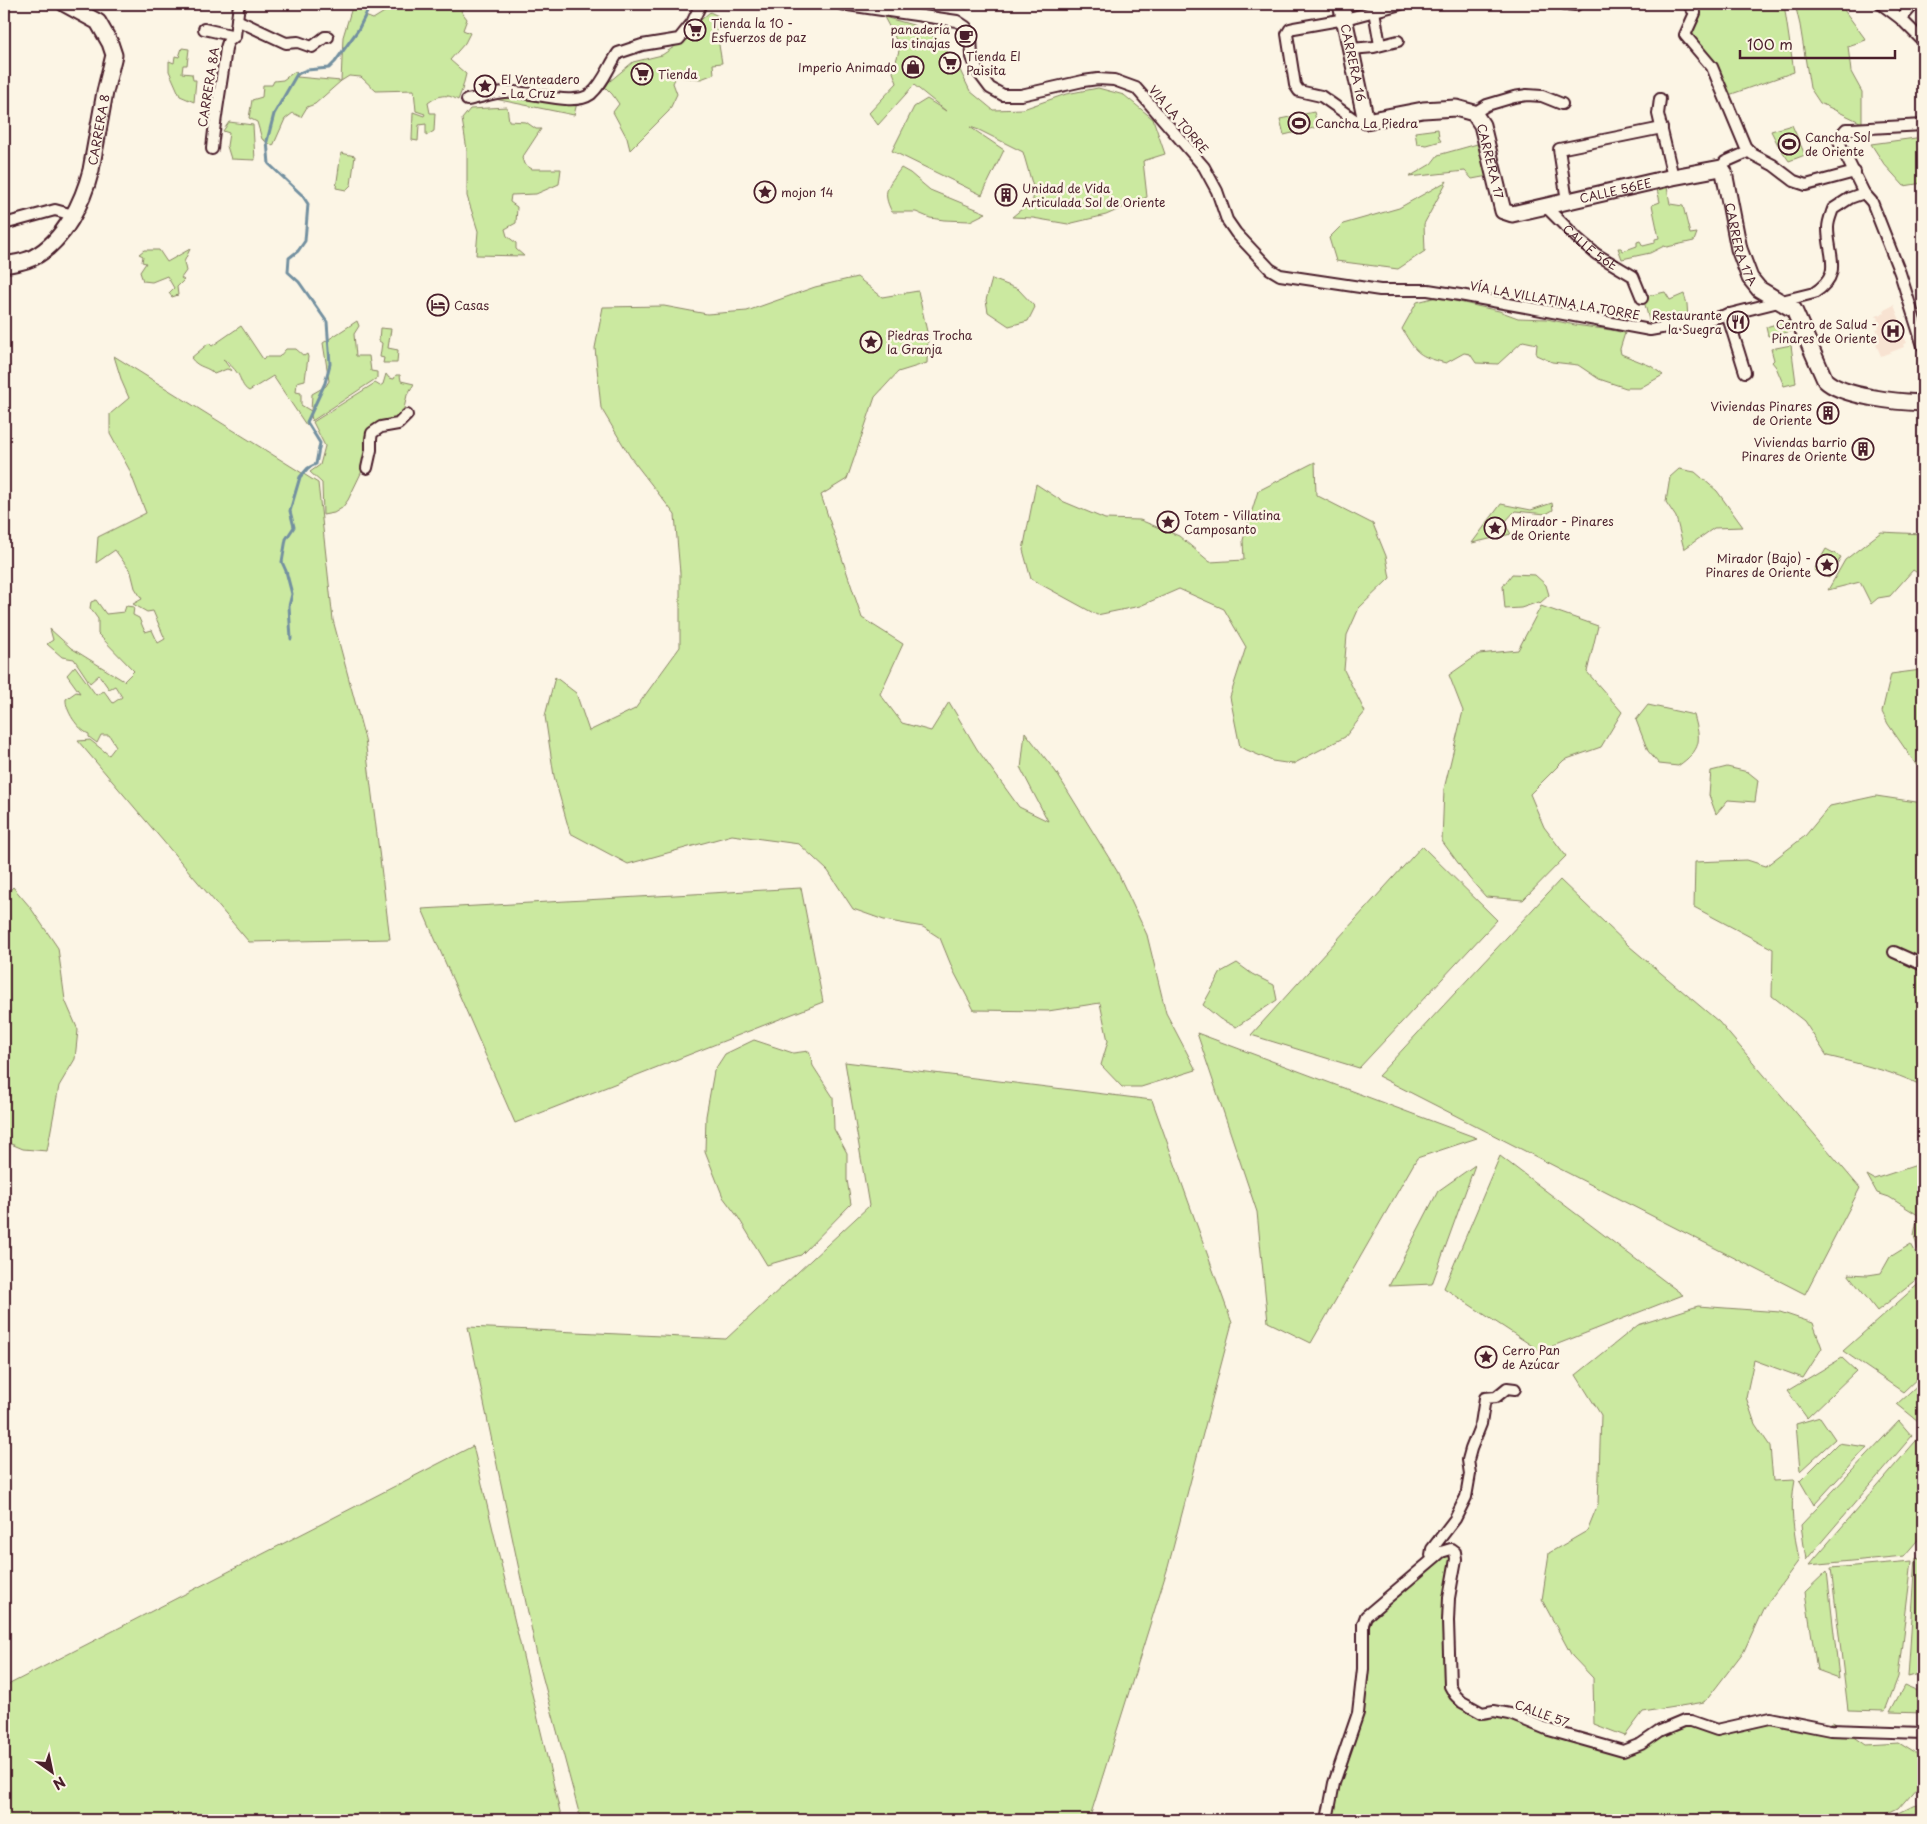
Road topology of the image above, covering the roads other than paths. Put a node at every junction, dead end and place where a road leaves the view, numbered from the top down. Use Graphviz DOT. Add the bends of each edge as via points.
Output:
graph roads {
  1 [pos="64,4"];
  2 [pos="238,4"];
  3 [pos="701,4"];
  4 [pos="841,4"];
  5 [pos="1341,4"];
  6 [pos="1400,4"];
  7 [pos="1565,4"];
  8 [pos="1688,4"];
  9 [pos="1881,4"];
  10 [pos="1914,4"];
  11 [pos="1576,5"];
  12 [pos="1374,11"];
  13 [pos="1345,19"];
  14 [pos="1901,19"];
  15 [pos="237,20"];
  16 [pos="204,30"];
  17 [pos="235,36"];
  18 [pos="328,37"];
  19 [pos="1923,40"];
  20 [pos="1398,41"];
  21 [pos="1380,45"];
  22 [pos="1350,49"];
  23 [pos="1660,99"];
  24 [pos="467,100"];
  25 [pos="1562,104"];
  26 [pos="1474,113"];
  27 [pos="1366,121"];
  28 [pos="1923,125"];
  29 [pos="1662,128"];
  30 [pos="212,149"];
  31 [pos="1750,151"];
  32 [pos="1722,170"];
  33 [pos="1855,172"];
  34 [pos="1673,176"];
  35 [pos="1864,193"];
  36 [pos="1567,201"];
  37 [pos="1546,207"];
  38 [pos="1503,211"];
  39 [pos="73,214"];
  40 [pos="4,224"];
  41 [pos="4,265"];
  42 [pos="1280,275"];
  43 [pos="1642,298"];
  44 [pos="1779,301"];
  45 [pos="1727,314"];
  46 [pos="1923,346"];
  47 [pos="1745,372"];
  48 [pos="1923,404"];
  49 [pos="407,415"];
  50 [pos="367,468"];
  51 [pos="1894,952"];
  52 [pos="1923,965"];
  53 [pos="1514,1389"];
  54 [pos="1442,1552"];
  55 [pos="1923,1733"];
  56 [pos="1328,1820"];
  1 -- 39 [label="street, CARRERA 8" via="98,22 114,55 91,170"];
  2 -- 15 [label="street, CARRERA 8A"];
  3 -- 24 [label="street" via="679,39 618,53 589,96 577,100 505,92"];
  4 -- 42 [label="street, VIA LA TORRE" via="957,21 971,34 972,57 978,72 990,88 1003,95 1022,95 1098,79 1114,80 1136,88 1204,167 1227,220 1237,234 1270,269"];
  5 -- 13 [label="street, CARRERA 16"];
  6 -- 12 [label="street"];
  7 -- 11 [label="street"];
  8 -- 31 [label="street" via="1695,13 1685,36 1712,67"];
  9 -- 14 [label="street"];
  10 -- 14 [label="street"];
  12 -- 13 [label="street"];
  12 -- 21 [label="street"];
  13 -- 22 [label="street, CARRERA 16"];
  13 -- 27 [label="street" via="1290,30 1287,34 1295,86 1321,96 1355,120"];
  14 -- 19 [label="street"];
  15 -- 17 [label="street, CARRERA 8A"];
  15 -- 18 [label="street" via="286,43 298,42 312,47"];
  16 -- 17 [label="street"];
  17 -- 30 [label="street, CARRERA 8A" via="226,48"];
  20 -- 21 [label="street"];
  21 -- 22 [label="street"];
  22 -- 27 [label="street, CARRERA 16"];
  23 -- 29 [label="street" via="1658,114"];
  25 -- 26 [label="street" via="1542,96 1527,95 1487,105"];
  26 -- 27 [label="street" via="1456,108"];
  26 -- 38 [label="street, CARRERA 17" via="1482,125"];
  28 -- 33 [label="street" via="1852,129 1842,133 1839,142"];
  29 -- 34 [label="street"];
  29 -- 36 [label="street" via="1559,149"];
  31 -- 32 [label="street" via="1725,162"];
  31 -- 33 [label="street" via="1794,181 1806,185"];
  32 -- 34 [label="street, CALLE 56EE"];
  32 -- 44 [label="street, CARRERA 17A" via="1739,249 1750,278 1759,289"];
  33 -- 35 [label="street"];
  34 -- 36 [label="street, CALLE 56EE"];
  35 -- 44 [label="street, VÍA LA VILLATINA LA TORRE" via="1833,209 1828,230 1833,266 1828,282 1814,293"];
  35 -- 46 [label="street" via="1872,202 1900,273"];
  36 -- 37 [label="street, CALLE 56EE"];
  37 -- 38 [label="street, CALLE 56EE" via="1512,214"];
  37 -- 43 [label="street, CALLE 56E" via="1596,254 1633,276"];
  39 -- 40 [label="street" via="55,210"];
  39 -- 41 [label="street, CARRERA 8" via="44,251 32,259"];
  42 -- 45 [label="street, VÍA LA VILLATINA LA TORRE" via="1380,290 1428,290 1650,330"];
  44 -- 45 [label="street, VÍA LA VILLATINA LA TORRE"];
  44 -- 48 [label="street, CARRERA 17A" via="1794,310 1822,376 1831,386 1869,396"];
  45 -- 47 [label="street"];
  49 -- 50 [label="street" via="398,424 381,427 372,433"];
  51 -- 52 [label="street"];
  53 -- 54 [label="street" via="1507,1388 1496,1397 1485,1398 1481,1424 1468,1460 1470,1474 1466,1497 1455,1519 1432,1548 1431,1555"];
  54 -- 55 [label="street, CALLE 57" via="1451,1549 1456,1559 1448,1598 1450,1686 1462,1702 1482,1713 1510,1714 1549,1730 1623,1751 1641,1744 1660,1730 1684,1721 1717,1730 1770,1718 1830,1730"];
  54 -- 56 [label="street" via="1366,1616 1362,1624 1363,1669 1358,1713 1334,1783"];
}
